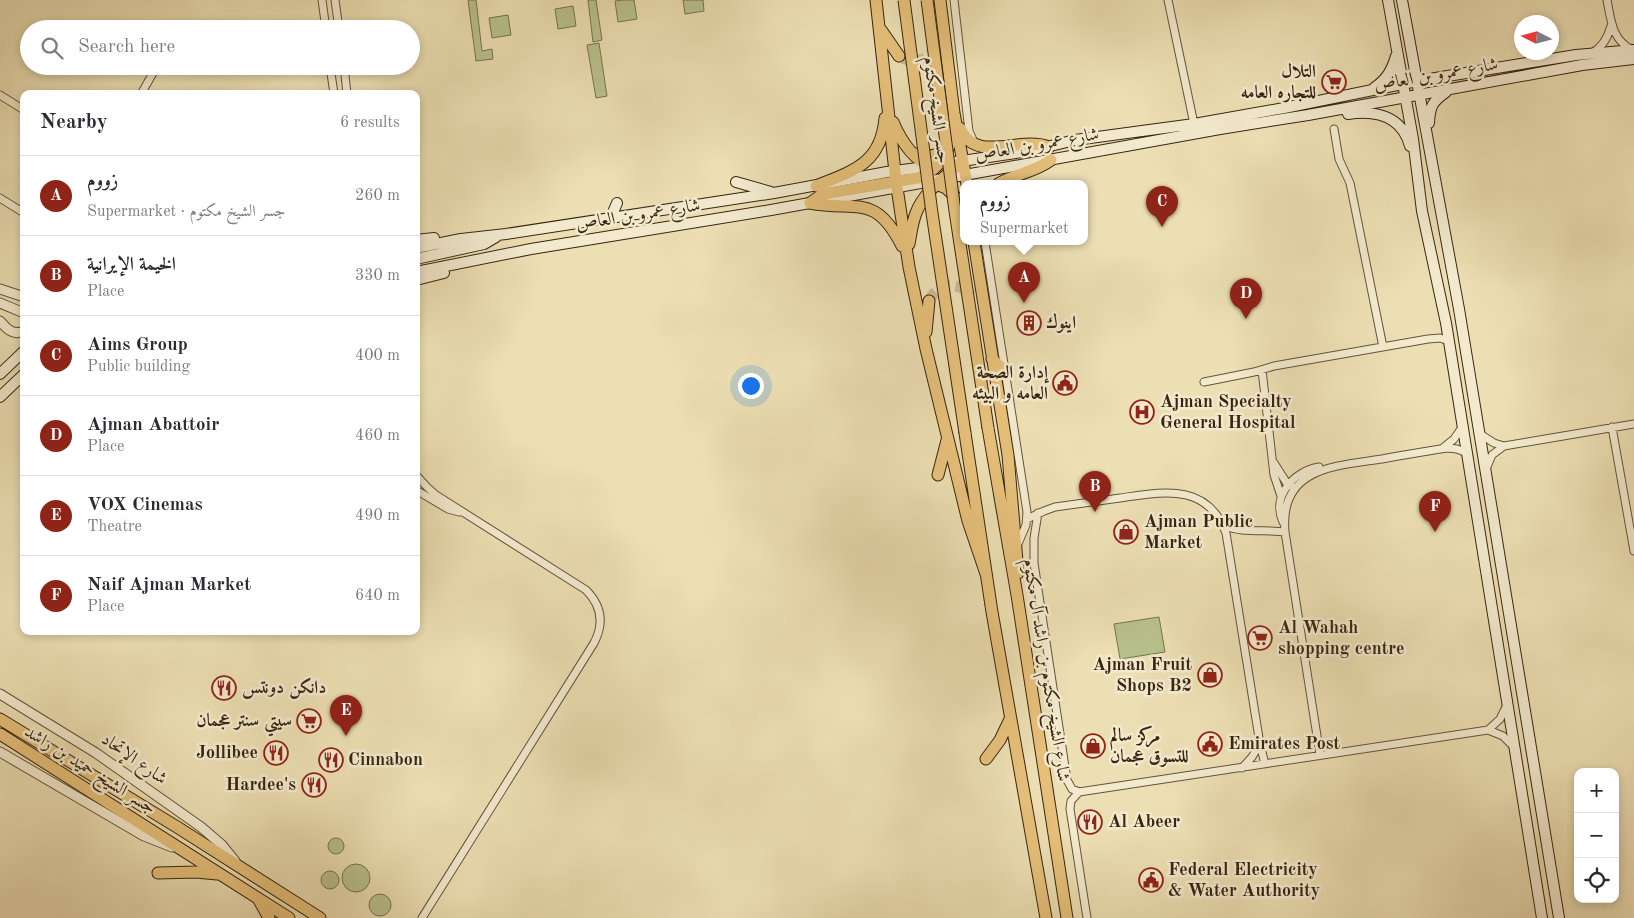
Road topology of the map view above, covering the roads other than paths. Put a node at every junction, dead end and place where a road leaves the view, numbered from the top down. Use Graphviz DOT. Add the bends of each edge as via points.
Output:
graph roads {
  1 [pos="322,0"];
  2 [pos="335,0"];
  3 [pos="876,0"];
  4 [pos="904,0"];
  5 [pos="927,0"];
  6 [pos="940,0"];
  7 [pos="954,0"];
  8 [pos="1168,0"];
  9 [pos="1388,0"];
  10 [pos="1402,0"];
  11 [pos="1607,0"];
  12 [pos="325,20"];
  13 [pos="338,20"];
  14 [pos="1612,25"];
  15 [pos="879,27"];
  16 [pos="944,27"];
  17 [pos="938,46"];
  18 [pos="1634,50"];
  19 [pos="1396,54"];
  20 [pos="1590,54"];
  21 [pos="899,56"];
  22 [pos="1414,58"];
  23 [pos="1634,59"];
  24 [pos="152,75"];
  25 [pos="331,75"];
  26 [pos="345,75"];
  27 [pos="1445,78"];
  28 [pos="1418,81"];
  29 [pos="1402,84"];
  30 [pos="142,90"];
  31 [pos="333,90"];
  32 [pos="347,90"];
  33 [pos="1371,90"];
  34 [pos="1449,90"];
  35 [pos="0,95"];
  36 [pos="1420,95"];
  37 [pos="1405,98"];
  38 [pos="887,101"];
  39 [pos="20,108"];
  40 [pos="954,113"];
  41 [pos="889,114"];
  42 [pos="1313,114"];
  43 [pos="1194,124"];
  44 [pos="1334,129"];
  45 [pos="1428,139"];
  46 [pos="952,140"];
  47 [pos="976,145"];
  48 [pos="1048,147"];
  49 [pos="910,151"];
  50 [pos="963,160"];
  51 [pos="1051,160"];
  52 [pos="934,167"];
  53 [pos="894,177"];
  54 [pos="936,179"];
  55 [pos="966,179"];
  56 [pos="1006,180"];
  57 [pos="736,182"];
  58 [pos="816,186"];
  59 [pos="774,193"];
  60 [pos="1419,193"];
  61 [pos="0,198"];
  62 [pos="960,200"];
  63 [pos="617,203"];
  64 [pos="810,203"];
  65 [pos="20,210"];
  66 [pos="611,217"];
  67 [pos="498,235"];
  68 [pos="420,239"];
  69 [pos="461,239"];
  70 [pos="974,245"];
  71 [pos="986,245"];
  72 [pos="420,247"];
  73 [pos="907,256"];
  74 [pos="420,258"];
  75 [pos="466,262"];
  76 [pos="420,271"];
  77 [pos="978,274"];
  78 [pos="420,279"];
  79 [pos="991,282"];
  80 [pos="0,289"];
  81 [pos="971,295"];
  82 [pos="20,296"];
  83 [pos="930,301"];
  84 [pos="0,303"];
  85 [pos="20,311"];
  86 [pos="0,322"];
  87 [pos="986,325"];
  88 [pos="20,333"];
  89 [pos="1449,341"];
  90 [pos="1383,347"];
  91 [pos="926,349"];
  92 [pos="20,355"];
  93 [pos="992,359"];
  94 [pos="1262,370"];
  95 [pos="1006,372"];
  96 [pos="0,374"];
  97 [pos="20,378"];
  98 [pos="1204,382"];
  99 [pos="0,397"];
  100 [pos="1634,424"];
  101 [pos="1463,426"];
  102 [pos="1612,427"];
  103 [pos="988,428"];
  104 [pos="1480,434"];
  105 [pos="948,439"];
  106 [pos="1504,446"];
  107 [pos="1443,449"];
  108 [pos="1467,454"];
  109 [pos="1273,463"];
  110 [pos="1330,467"];
  111 [pos="1486,469"];
  112 [pos="938,475"];
  113 [pos="420,479"];
  114 [pos="1288,485"];
  115 [pos="1296,488"];
  116 [pos="420,492"];
  117 [pos="1281,496"];
  118 [pos="462,512"];
  119 [pos="1038,513"];
  120 [pos="1027,520"];
  121 [pos="1223,525"];
  122 [pos="1285,529"];
  123 [pos="1017,546"];
  124 [pos="1634,551"];
  125 [pos="986,574"];
  126 [pos="1017,595"];
  127 [pos="0,694"];
  128 [pos="1507,704"];
  129 [pos="0,719"];
  130 [pos="1010,719"];
  131 [pos="1488,730"];
  132 [pos="0,734"];
  133 [pos="1260,744"];
  134 [pos="1514,747"];
  135 [pos="0,752"];
  136 [pos="1320,754"];
  137 [pos="986,759"];
  138 [pos="1265,764"];
  139 [pos="1241,768"];
  140 [pos="1079,792"];
  141 [pos="177,827"];
  142 [pos="181,848"];
  143 [pos="238,866"];
  144 [pos="1534,869"];
  145 [pos="158,873"];
  146 [pos="218,874"];
  147 [pos="258,898"];
  148 [pos="1045,916"];
  149 [pos="269,918"];
  150 [pos="288,918"];
  151 [pos="320,918"];
  152 [pos="422,918"];
  153 [pos="1067,918"];
  154 [pos="1087,918"];
  155 [pos="1542,918"];
  156 [pos="1548,918"];
  157 [pos="1559,918"];
  1 -- 12 [label="street"];
  2 -- 13 [label="street"];
  3 -- 15 [label="main road"];
  4 -- 125 [label="main road, جسر الشيخ مكتوم, bridge"];
  5 -- 103 [label="main road, جسر الشيخ مكتوم, bridge"];
  6 -- 16 [label="main road"];
  7 -- 47 [label="street" via="969,131"];
  8 -- 43 [label="street"];
  9 -- 19 [label="main road"];
  10 -- 22 [label="main road"];
  11 -- 14 [label="street"];
  14 -- 18 [label="street" via="1620,41"];
  14 -- 20 [label="street" via="1601,46"];
  15 -- 21 [label="main road"];
  15 -- 38 [label="main road"];
  16 -- 17 [label="main road"];
  16 -- 40 [label="main road"];
  18 -- 20 [label="main road, شارع عمرو بن العاص"];
  19 -- 29 [label="main road"];
  19 -- 33 [label="main road" via="1386,78"];
  20 -- 27 [label="main road, شارع عمرو بن العاص"];
  22 -- 27 [label="main road" via="1426,72"];
  22 -- 28 [label="main road"];
  23 -- 34 [label="main road, شارع عمرو بن العاص"];
  24 -- 30 [label="street"];
  25 -- 31 [label="street"];
  26 -- 32 [label="street"];
  27 -- 28 [label="main road, شارع عمرو بن العاص"];
  28 -- 29 [label="main road, شارع عمرو بن العاص"];
  28 -- 36 [label="main road"];
  29 -- 33 [label="main road, شارع عمرو بن العاص"];
  29 -- 37 [label="main road"];
  33 -- 43 [label="main road, شارع عمرو بن العاص"];
  34 -- 36 [label="main road, شارع عمرو بن العاص"];
  34 -- 45 [label="main road" via="1432,105"];
  35 -- 39 [label="street"];
  36 -- 37 [label="main road, شارع عمرو بن العاص"];
  36 -- 45 [label="main road"];
  37 -- 42 [label="main road, شارع عمرو بن العاص"];
  37 -- 60 [label="main road"];
  38 -- 41 [label="main road"];
  38 -- 58 [label="main road" via="881,138 873,155 854,171"];
  40 -- 46 [label="main road"];
  40 -- 47 [label="main road" via="963,135"];
  40 -- 50 [label="main road"];
  41 -- 49 [label="main road"];
  41 -- 53 [label="main road"];
  42 -- 51 [label="main road, شارع عمرو بن العاص"];
  42 -- 60 [label="main road" via="1333,116 1365,112 1392,120 1409,142"];
  43 -- 48 [label="main road, شارع عمرو بن العاص" via="1075,140"];
  44 -- 90 [label="street" via="1339,159 1350,183"];
  45 -- 104 [label="main road"];
  46 -- 49 [label="main road" via="937,155 923,156"];
  46 -- 52 [label="main road" via="946,154"];
  47 -- 48 [label="main road" via="987,148 1032,143"];
  48 -- 50 [label="main road, شارع عمرو بن العاص"];
  49 -- 52 [label="main road"];
  50 -- 52 [label="main road, شارع عمرو بن العاص"];
  50 -- 54 [label="main road"];
  50 -- 55 [label="main road"];
  51 -- 55 [label="main road, شارع عمرو بن العاص"];
  51 -- 56 [label="main road" via="1037,169"];
  52 -- 53 [label="main road, شارع عمرو بن العاص"];
  52 -- 54 [label="main road"];
  52 -- 54 [label="main road"];
  53 -- 54 [label="main road"];
  53 -- 58 [label="main road, شارع عمرو بن العاص"];
  53 -- 64 [label="main road" via="829,193"];
  53 -- 73 [label="main road"];
  54 -- 55 [label="main road"];
  54 -- 62 [label="main road"];
  54 -- 73 [label="main road" via="915,214"];
  57 -- 59 [label="main road"];
  58 -- 59 [label="main road, شارع عمرو بن العاص"];
  59 -- 66 [label="main road, شارع عمرو بن العاص"];
  60 -- 89 [label="main road"];
  61 -- 65 [label="street"];
  63 -- 66 [label="main road"];
  64 -- 73 [label="main road" via="859,206 873,211 890,225"];
  64 -- 75 [label="main road, شارع عمرو بن العاص"];
  66 -- 67 [label="main road, شارع عمرو بن العاص"];
  67 -- 69 [label="main road, شارع عمرو بن العاص"];
  67 -- 74 [label="main road" via="484,244"];
  68 -- 69 [label="main road" via="449,235"];
  69 -- 72 [label="main road, شارع عمرو بن العاص"];
  70 -- 77 [label="main road"];
  71 -- 79 [label="street"];
  73 -- 91 [label="main road"];
  75 -- 76 [label="main road, شارع عمرو بن العاص"];
  75 -- 78 [label="main road" via="453,271"];
  77 -- 79 [label="main road"];
  77 -- 87 [label="main road"];
  79 -- 95 [label="street"];
  80 -- 82 [label="street"];
  81 -- 87 [label="main road"];
  83 -- 91 [label="main road"];
  84 -- 85 [label="street"];
  86 -- 88 [label="street" via="9,331"];
  87 -- 93 [label="main road"];
  89 -- 90 [label="street" via="1433,338"];
  89 -- 101 [label="main road"];
  90 -- 94 [label="street"];
  91 -- 105 [label="main road"];
  92 -- 96 [label="main road"];
  93 -- 95 [label="main road"];
  93 -- 123 [label="main road" via="1008,455"];
  94 -- 98 [label="street"];
  94 -- 109 [label="street"];
  95 -- 120 [label="street"];
  97 -- 99 [label="main road"];
  100 -- 102 [label="street"];
  101 -- 107 [label="street"];
  101 -- 108 [label="main road"];
  102 -- 106 [label="street"];
  102 -- 124 [label="street"];
  103 -- 126 [label="main road, شارع الشيخ مكتوم بن راشد آل مكتوم"];
  104 -- 106 [label="street"];
  104 -- 111 [label="main road"];
  105 -- 112 [label="main road"];
  105 -- 125 [label="main road" via="972,535"];
  106 -- 111 [label="street" via="1492,455"];
  107 -- 108 [label="street" via="1458,449"];
  107 -- 110 [label="street"];
  108 -- 128 [label="main road"];
  109 -- 114 [label="street"];
  109 -- 117 [label="street"];
  110 -- 114 [label="street" via="1310,469"];
  110 -- 115 [label="street" via="1309,476"];
  111 -- 157 [label="main road"];
  113 -- 118 [label="street" via="436,495"];
  114 -- 115 [label="street"];
  114 -- 117 [label="street"];
  115 -- 122 [label="street" via="1288,504"];
  116 -- 118 [label="street" via="448,509"];
  117 -- 122 [label="street" via="1280,513"];
  118 -- 152 [label="street" via="586,590 598,606 600,625 594,643"];
  119 -- 120 [label="street"];
  119 -- 121 [label="street" via="1055,507 1173,492 1206,504"];
  119 -- 140 [label="street" via="1034,538 1036,572 1067,780 1072,789"];
  120 -- 123 [label="street"];
  121 -- 122 [label="street" via="1238,530"];
  121 -- 133 [label="street"];
  122 -- 136 [label="street"];
  123 -- 126 [label="main road"];
  125 -- 130 [label="main road"];
  126 -- 153 [label="main road, شارع الشيخ مكتوم بن راشد آل مكتوم"];
  127 -- 143 [label="street, شارع الإتحاد" via="96,753 201,827 222,845"];
  128 -- 131 [label="street" via="1500,719"];
  128 -- 134 [label="main road"];
  129 -- 141 [label="main road, جسر الشيخ حميد بن راشد"];
  130 -- 137 [label="main road"];
  130 -- 148 [label="main road"];
  131 -- 134 [label="street" via="1502,736"];
  131 -- 136 [label="street"];
  132 -- 142 [label="main road, جسر الشيخ حميد بن راشد"];
  133 -- 138 [label="street"];
  133 -- 139 [label="street"];
  134 -- 144 [label="main road"];
  135 -- 142 [label="street" via="144,836"];
  136 -- 138 [label="street"];
  138 -- 139 [label="street"];
  139 -- 140 [label="street"];
  140 -- 154 [label="street" via="1071,801 1070,809"];
  141 -- 143 [label="main road, شارع الإتحاد"];
  142 -- 146 [label="main road"];
  143 -- 151 [label="main road, شارع الإتحاد"];
  144 -- 155 [label="main road"];
  144 -- 156 [label="main road"];
  145 -- 146 [label="main road"];
  146 -- 147 [label="main road"];
  147 -- 149 [label="main road"];
  147 -- 150 [label="main road"];
}
